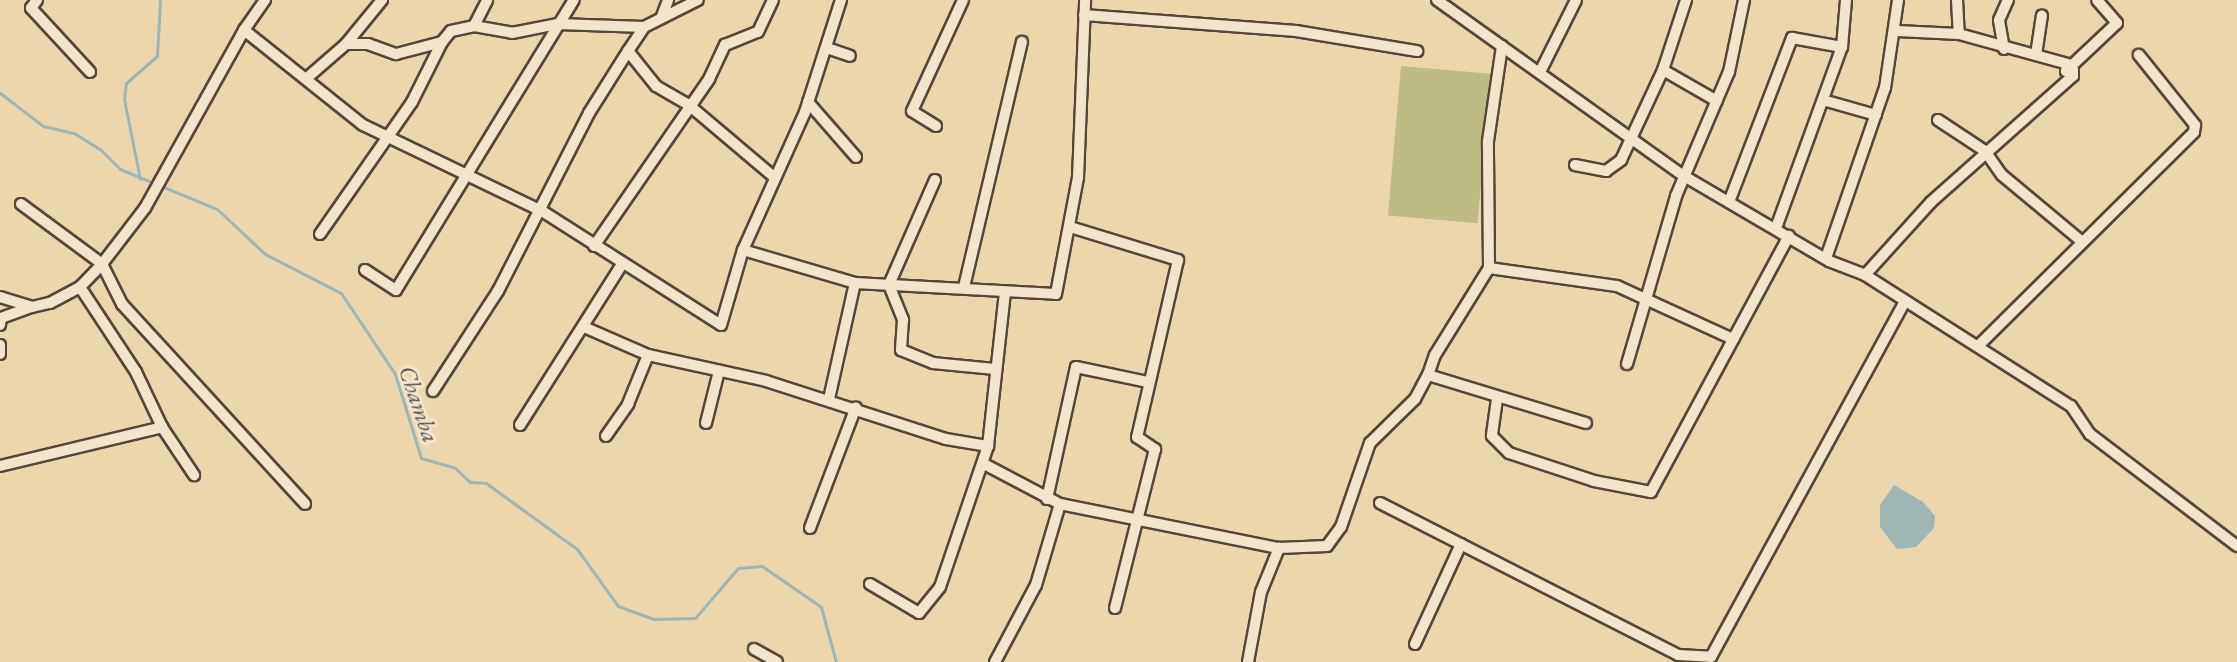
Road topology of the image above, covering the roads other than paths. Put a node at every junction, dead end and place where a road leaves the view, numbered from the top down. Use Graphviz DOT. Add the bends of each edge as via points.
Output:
graph roads {
  1 [pos="37,0"];
  2 [pos="265,0"];
  3 [pos="382,0"];
  4 [pos="487,0"];
  5 [pos="574,0"];
  6 [pos="668,0"];
  7 [pos="698,0"];
  8 [pos="773,0"];
  9 [pos="842,0"];
  10 [pos="963,0"];
  11 [pos="1085,0"];
  12 [pos="1437,0"];
  13 [pos="1576,0"];
  14 [pos="1686,0"];
  15 [pos="1744,0"];
  16 [pos="1846,0"];
  17 [pos="1898,0"];
  18 [pos="1957,0"];
  19 [pos="2008,0"];
  20 [pos="2097,0"];
  21 [pos="1084,15"];
  22 [pos="2042,15"];
  23 [pos="662,16"];
  24 [pos="558,24"];
  25 [pos="474,26"];
  26 [pos="644,27"];
  27 [pos="244,30"];
  28 [pos="1897,31"];
  29 [pos="1959,34"];
  30 [pos="442,42"];
  31 [pos="1022,42"];
  32 [pos="346,44"];
  33 [pos="1502,46"];
  34 [pos="1842,46"];
  35 [pos="827,48"];
  36 [pos="2004,49"];
  37 [pos="628,51"];
  38 [pos="1417,51"];
  39 [pos="2036,55"];
  40 [pos="2139,55"];
  41 [pos="850,56"];
  42 [pos="1663,70"];
  43 [pos="2066,71"];
  44 [pos="90,72"];
  45 [pos="1540,72"];
  46 [pos="308,77"];
  47 [pos="1823,100"];
  48 [pos="1717,101"];
  49 [pos="808,102"];
  50 [pos="690,106"];
  51 [pos="1876,115"];
  52 [pos="1938,120"];
  53 [pos="936,126"];
  54 [pos="388,138"];
  55 [pos="1630,138"];
  56 [pos="1984,151"];
  57 [pos="856,157"];
  58 [pos="1575,165"];
  59 [pos="466,175"];
  60 [pos="1684,176"];
  61 [pos="774,177"];
  62 [pos="934,180"];
  63 [pos="1729,202"];
  64 [pos="21,204"];
  65 [pos="542,211"];
  66 [pos="1070,227"];
  67 [pos="1776,228"];
  68 [pos="320,234"];
  69 [pos="1789,236"];
  70 [pos="2080,240"];
  71 [pos="594,246"];
  72 [pos="743,250"];
  73 [pos="1826,258"];
  74 [pos="102,264"];
  75 [pos="622,264"];
  76 [pos="1489,268"];
  77 [pos="365,270"];
  78 [pos="1865,274"];
  79 [pos="855,283"];
  80 [pos="889,285"];
  81 [pos="80,286"];
  82 [pos="964,287"];
  83 [pos="1005,292"];
  84 [pos="1649,296"];
  85 [pos="0,297"];
  86 [pos="1904,303"];
  87 [pos="32,307"];
  88 [pos="0,325"];
  89 [pos="584,327"];
  90 [pos="1733,339"];
  91 [pos="0,345"];
  92 [pos="1978,346"];
  93 [pos="0,354"];
  94 [pos="648,355"];
  95 [pos="1627,364"];
  96 [pos="995,369"];
  97 [pos="719,371"];
  98 [pos="1428,375"];
  99 [pos="1148,382"];
  100 [pos="433,391"];
  101 [pos="829,399"];
  102 [pos="1497,399"];
  103 [pos="856,407"];
  104 [pos="706,423"];
  105 [pos="1586,423"];
  106 [pos="520,425"];
  107 [pos="162,427"];
  108 [pos="606,436"];
  109 [pos="988,446"];
  110 [pos="984,464"];
  111 [pos="0,466"];
  112 [pos="194,475"];
  113 [pos="1047,499"];
  114 [pos="1380,503"];
  115 [pos="305,504"];
  116 [pos="1060,504"];
  117 [pos="1135,520"];
  118 [pos="810,528"];
  119 [pos="1461,544"];
  120 [pos="2237,546"];
  121 [pos="1279,548"];
  122 [pos="870,584"];
  123 [pos="1115,608"];
  124 [pos="1415,644"];
  125 [pos="754,649"];
  126 [pos="777,662"];
  127 [pos="995,662"];
  128 [pos="1248,662"];
  1 -- 44 [label="street" via="31,8"];
  2 -- 27 [label="street"];
  3 -- 32 [label="street"];
  4 -- 25 [label="street"];
  5 -- 24 [label="street"];
  6 -- 23 [label="street"];
  7 -- 23 [label="street"];
  8 -- 50 [label="street" via="758,32 727,42"];
  9 -- 35 [label="street"];
  10 -- 53 [label="street" via="912,111"];
  11 -- 21 [label="street"];
  12 -- 33 [label="street"];
  13 -- 45 [label="street"];
  14 -- 42 [label="street"];
  15 -- 48 [label="street"];
  16 -- 34 [label="street"];
  17 -- 28 [label="street"];
  18 -- 29 [label="street"];
  19 -- 36 [label="street" via="2000,20"];
  20 -- 43 [label="street" via="2117,22"];
  21 -- 38 [label="street" via="1296,31"];
  21 -- 66 [label="street" via="1082,133"];
  22 -- 39 [label="street"];
  23 -- 26 [label="street"];
  24 -- 25 [label="street" via="512,33"];
  24 -- 26 [label="street"];
  24 -- 59 [label="street"];
  25 -- 30 [label="street" via="451,31"];
  26 -- 37 [label="street"];
  27 -- 46 [label="street"];
  27 -- 74 [label="street" via="154,189"];
  28 -- 29 [label="street"];
  28 -- 51 [label="street"];
  29 -- 36 [label="street"];
  30 -- 32 [label="street" via="396,54 368,44"];
  30 -- 54 [label="street"];
  31 -- 82 [label="street"];
  32 -- 46 [label="street"];
  33 -- 45 [label="street"];
  33 -- 76 [label="street" via="1488,141"];
  34 -- 47 [label="street"];
  34 -- 63 [label="street" via="1792,38"];
  35 -- 41 [label="street"];
  35 -- 49 [label="street"];
  36 -- 39 [label="street"];
  37 -- 50 [label="street" via="656,86"];
  37 -- 65 [label="street" via="589,113"];
  39 -- 43 [label="street" via="2068,64"];
  40 -- 70 [label="street" via="2195,125 2194,132"];
  42 -- 48 [label="street"];
  42 -- 55 [label="street"];
  43 -- 56 [label="street" via="2073,69 2066,88"];
  45 -- 55 [label="street"];
  46 -- 54 [label="street" via="363,125"];
  47 -- 51 [label="street"];
  47 -- 67 [label="street"];
  48 -- 60 [label="street"];
  49 -- 57 [label="street"];
  49 -- 61 [label="street"];
  50 -- 61 [label="street"];
  50 -- 71 [label="street"];
  51 -- 73 [label="street"];
  52 -- 56 [label="street"];
  54 -- 59 [label="street"];
  54 -- 68 [label="street"];
  55 -- 58 [label="street" via="1611,169"];
  55 -- 60 [label="street"];
  56 -- 70 [label="street" via="2002,176"];
  56 -- 78 [label="street"];
  59 -- 65 [label="street"];
  59 -- 77 [label="street" via="395,291"];
  60 -- 63 [label="street"];
  60 -- 84 [label="street"];
  61 -- 72 [label="street"];
  62 -- 80 [label="street"];
  63 -- 67 [label="street"];
  64 -- 74 [label="street"];
  65 -- 71 [label="street"];
  65 -- 100 [label="street"];
  66 -- 83 [label="street" via="1056,294"];
  66 -- 99 [label="street" via="1177,258"];
  67 -- 69 [label="street"];
  69 -- 73 [label="street"];
  69 -- 90 [label="street"];
  70 -- 92 [label="street"];
  71 -- 75 [label="street"];
  72 -- 75 [label="street" via="721,325"];
  72 -- 79 [label="street"];
  73 -- 78 [label="street"];
  74 -- 81 [label="street"];
  74 -- 115 [label="street" via="122,304"];
  75 -- 89 [label="street"];
  76 -- 84 [label="street" via="1585,280"];
  76 -- 98 [label="street" via="1435,355"];
  78 -- 86 [label="street"];
  79 -- 80 [label="street"];
  79 -- 101 [label="street"];
  80 -- 82 [label="street"];
  80 -- 96 [label="street" via="903,320 904,353 933,363"];
  81 -- 87 [label="street"];
  81 -- 107 [label="street" via="135,372"];
  82 -- 83 [label="street"];
  83 -- 96 [label="street"];
  84 -- 90 [label="street"];
  84 -- 95 [label="street"];
  85 -- 87 [label="street"];
  86 -- 92 [label="street"];
  86 -- 119 [label="street" via="1711,657 1678,655"];
  87 -- 88 [label="street" via="1,318"];
  89 -- 94 [label="street"];
  89 -- 106 [label="street"];
  90 -- 102 [label="street" via="1662,480 1644,493 1542,466 1499,447 1492,436"];
  91 -- 93 [label="street"];
  92 -- 120 [label="street" via="2071,406 2090,434"];
  94 -- 97 [label="street"];
  94 -- 108 [label="street" via="628,404"];
  96 -- 109 [label="street"];
  97 -- 101 [label="street"];
  97 -- 104 [label="street"];
  98 -- 102 [label="street"];
  98 -- 121 [label="street" via="1415,399 1370,443 1335,540 1327,546"];
  99 -- 113 [label="street" via="1076,367"];
  99 -- 117 [label="street" via="1137,438 1155,449"];
  101 -- 103 [label="street"];
  102 -- 105 [label="street"];
  103 -- 109 [label="street" via="946,439"];
  103 -- 118 [label="street"];
  107 -- 111 [label="street"];
  107 -- 112 [label="street"];
  109 -- 110 [label="street"];
  110 -- 113 [label="street"];
  110 -- 122 [label="street" via="940,587 925,610 919,613"];
  113 -- 116 [label="street"];
  114 -- 119 [label="street"];
  116 -- 117 [label="street"];
  116 -- 127 [label="street" via="1036,585"];
  117 -- 121 [label="street"];
  117 -- 123 [label="street"];
  119 -- 124 [label="street"];
  121 -- 128 [label="street" via="1261,592"];
  125 -- 126 [label="street"];
}
